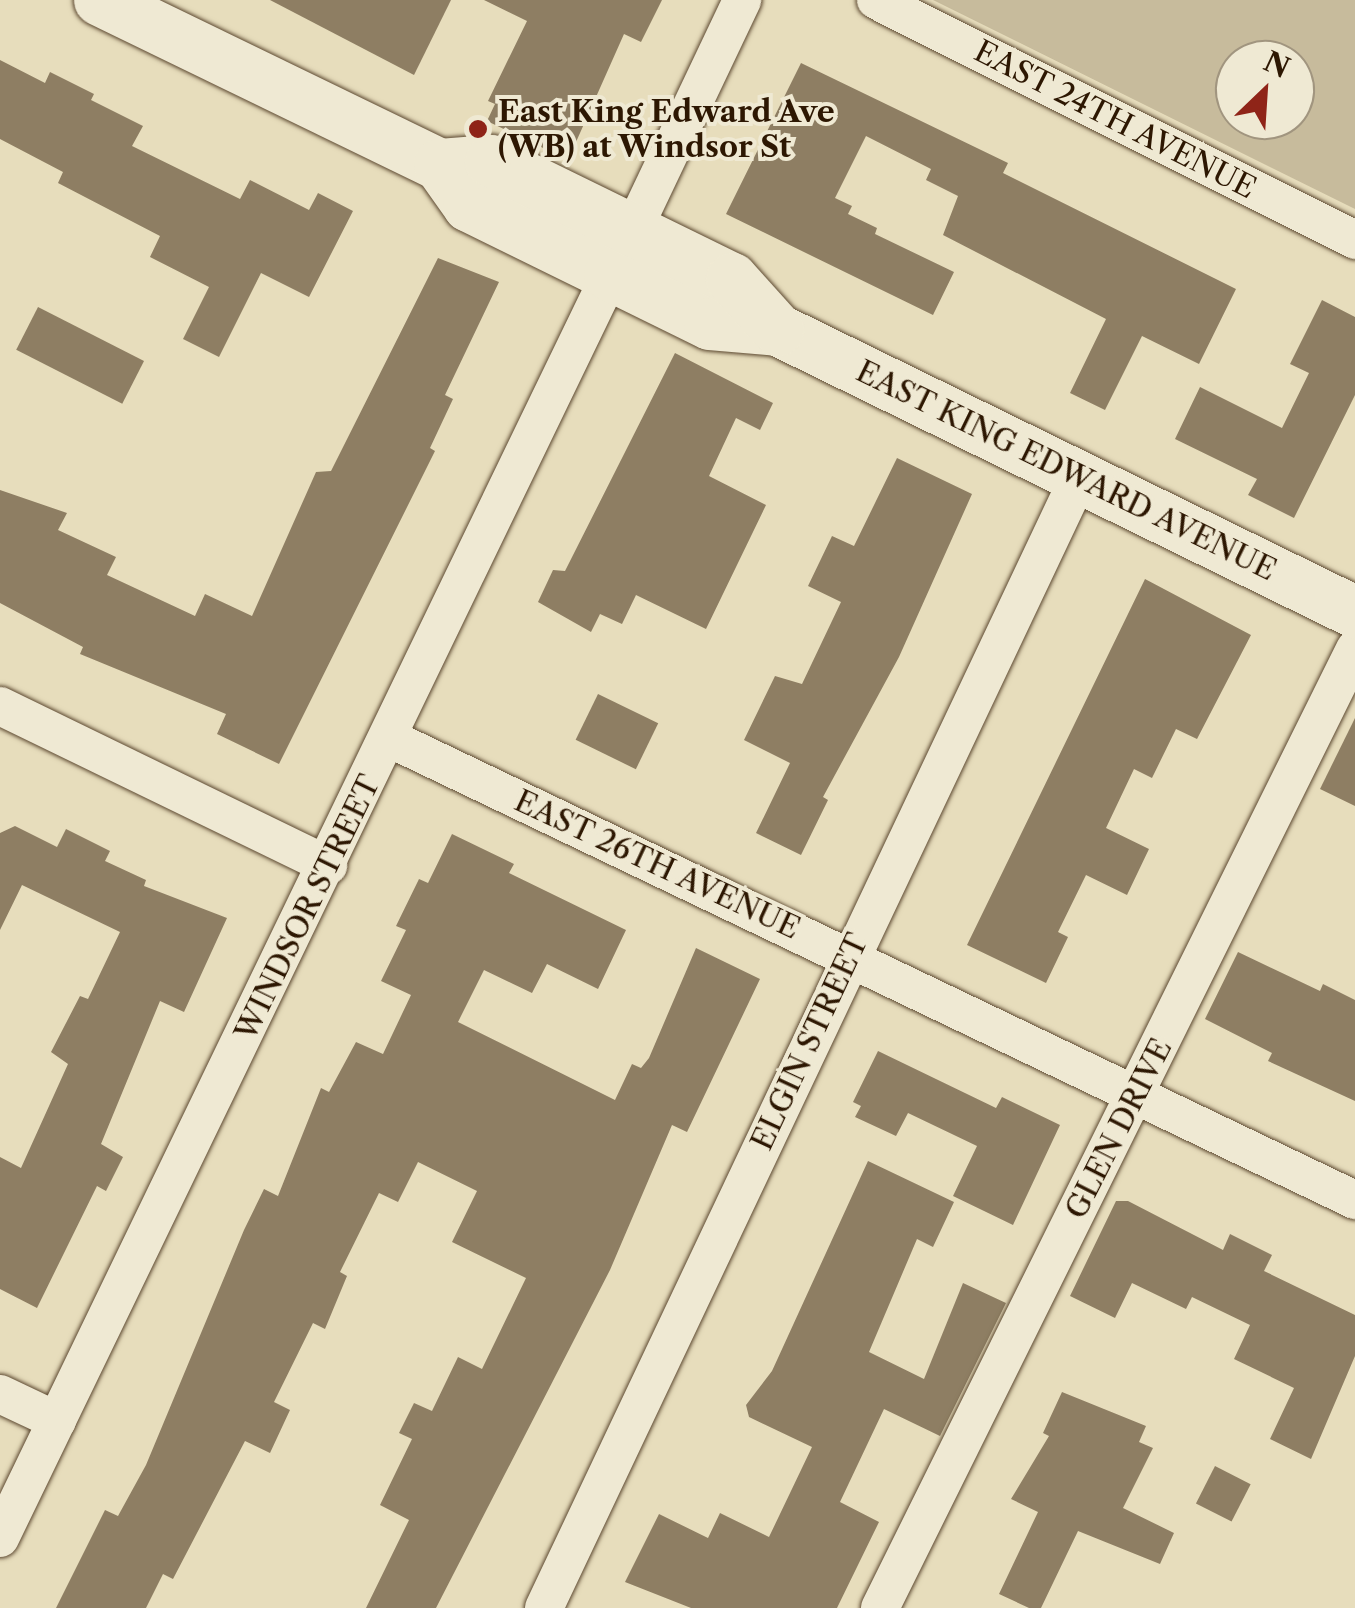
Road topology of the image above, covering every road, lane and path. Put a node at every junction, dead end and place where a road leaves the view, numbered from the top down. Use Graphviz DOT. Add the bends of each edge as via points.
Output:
graph roads {
  1 [pos="100,0"];
  2 [pos="742,0"];
  3 [pos="876,0"];
  4 [pos="1355,240"];
  5 [pos="622,253"];
  6 [pos="1079,477"];
  7 [pos="1353,614"];
  8 [pos="0,706"];
  9 [pos="391,740"];
  10 [pos="328,865"];
  11 [pos="850,957"];
  12 [pos="1136,1093"];
  13 [pos="1355,1200"];
  14 [pos="0,1394"];
  15 [pos="57,1421"];
  16 [pos="0,1538"];
  17 [pos="544,1608"];
  18 [pos="880,1608"];
  1 -- 5 [label="main road, EAST KING EDWARD AVENUE" via="440,165 469,206"];
  2 -- 5 [label="street, WINDSOR STREET"];
  3 -- 4 [label="street, EAST 24TH AVENUE"];
  5 -- 6 [label="main road, EAST KING EDWARD AVENUE" via="732,279 778,330"];
  5 -- 9 [label="street, WINDSOR STREET"];
  6 -- 7 [label="main road, EAST KING EDWARD AVENUE"];
  6 -- 11 [label="street, ELGIN STREET"];
  7 -- 12 [label="street, GLEN DRIVE"];
  8 -- 10 [label="street"];
  9 -- 10 [label="street, WINDSOR STREET"];
  9 -- 11 [label="street, EAST 26TH AVENUE"];
  10 -- 15 [label="street, WINDSOR STREET"];
  11 -- 12 [label="street, EAST 26TH AVENUE"];
  11 -- 17 [label="street, ELGIN STREET"];
  12 -- 13 [label="street, EAST 26TH AVENUE"];
  12 -- 18 [label="street, GLEN DRIVE"];
  14 -- 15 [label="street"];
  15 -- 16 [label="street, WINDSOR STREET"];
}
